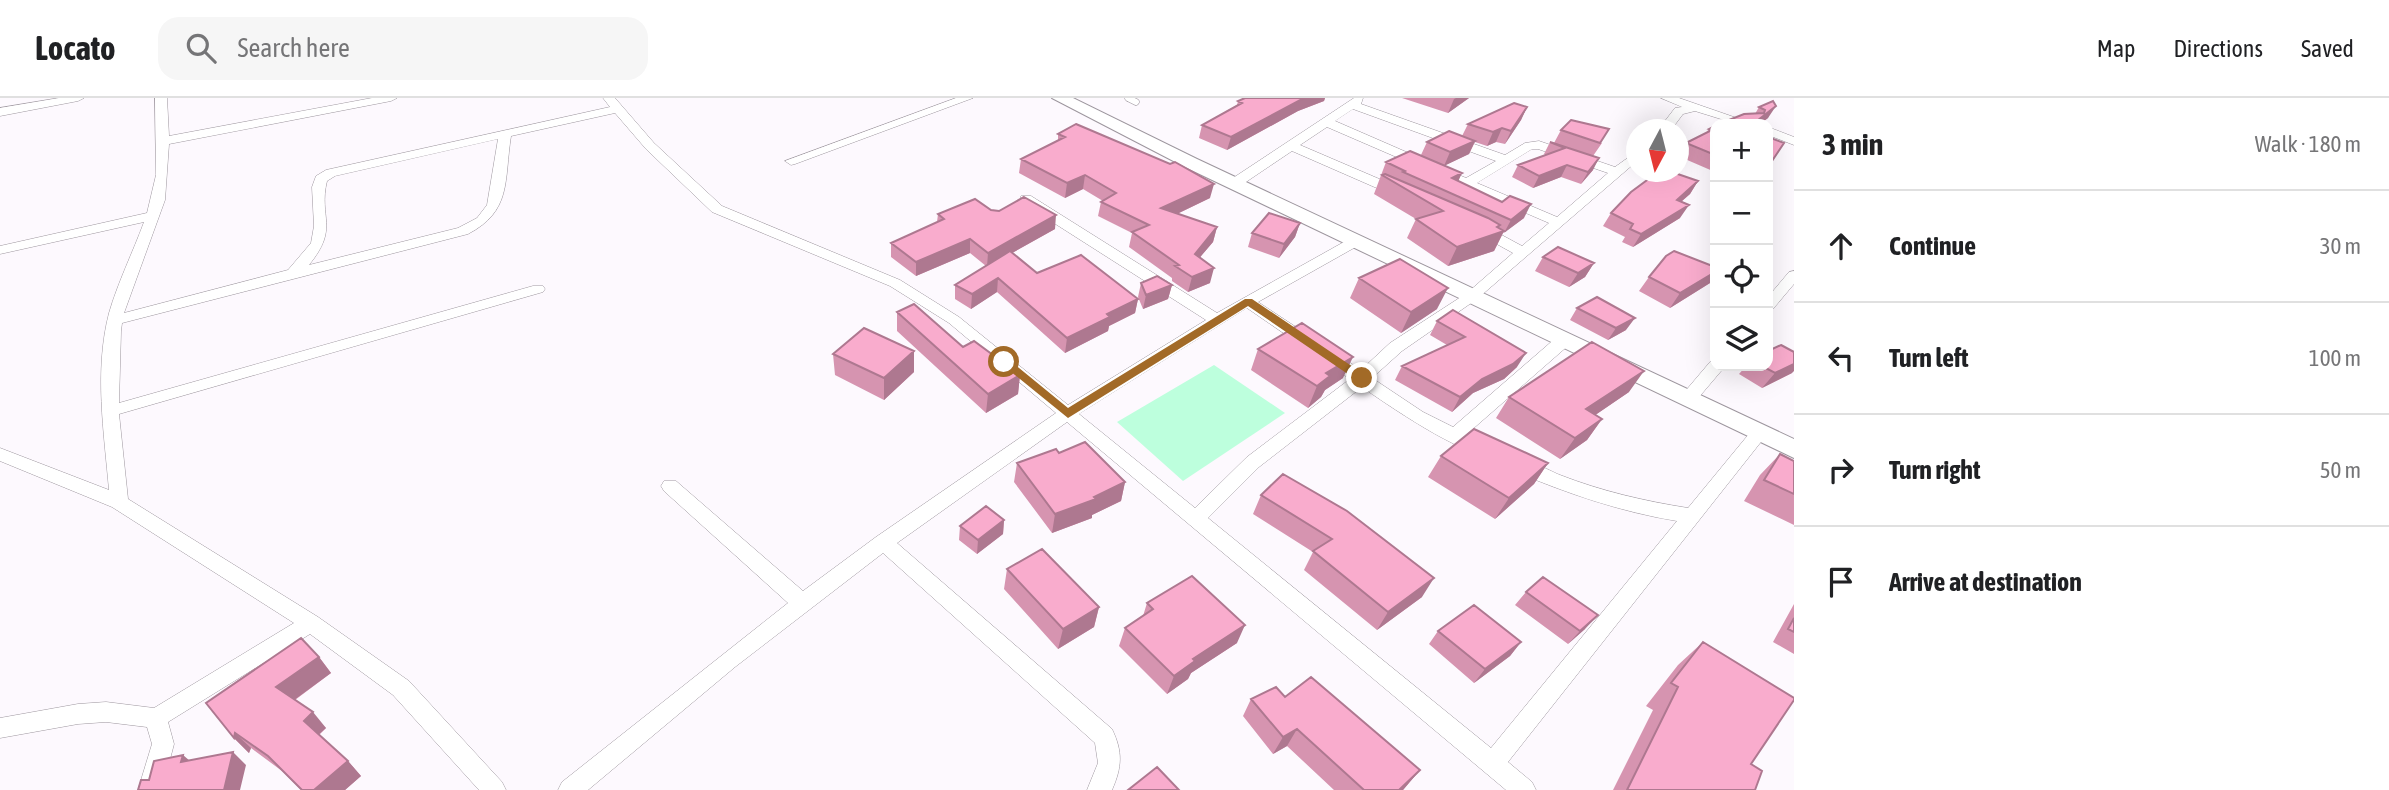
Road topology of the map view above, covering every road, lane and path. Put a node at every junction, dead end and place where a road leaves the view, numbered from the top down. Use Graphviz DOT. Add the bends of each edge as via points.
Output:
graph roads {
  1 [pos="78,98"];
  2 [pos="161,98"];
  3 [pos="391,98"];
  4 [pos="967,98"];
  5 [pos="1060,98"];
  6 [pos="1128,98"];
  7 [pos="1667,98"];
  8 [pos="611,101"];
  9 [pos="1136,102"];
  10 [pos="1357,102"];
  11 [pos="1695,107"];
  12 [pos="0,112"];
  13 [pos="1673,119"];
  14 [pos="1732,119"];
  15 [pos="1326,122"];
  16 [pos="1773,133"];
  17 [pos="505,135"];
  18 [pos="163,141"];
  19 [pos="1794,141"];
  20 [pos="1291,146"];
  21 [pos="1506,160"];
  22 [pos="791,161"];
  23 [pos="1626,164"];
  24 [pos="1617,172"];
  25 [pos="1235,183"];
  26 [pos="1467,183"];
  27 [pos="1026,199"];
  28 [pos="1414,200"];
  29 [pos="153,216"];
  30 [pos="1461,221"];
  31 [pos="1557,222"];
  32 [pos="1356,241"];
  33 [pos="0,250"];
  34 [pos="1523,253"];
  35 [pos="293,273"];
  36 [pos="1794,275"];
  37 [pos="538,289"];
  38 [pos="1472,296"];
  39 [pos="1773,300"];
  40 [pos="1248,302"];
  41 [pos="116,320"];
  42 [pos="1217,320"];
  43 [pos="1564,340"];
  44 [pos="1712,371"];
  45 [pos="1362,378"];
  46 [pos="1688,399"];
  47 [pos="113,410"];
  48 [pos="1068,414"];
  49 [pos="1759,433"];
  50 [pos="1454,435"];
  51 [pos="1794,449"];
  52 [pos="0,454"];
  53 [pos="670,486"];
  54 [pos="119,502"];
  55 [pos="1694,516"];
  56 [pos="1194,520"];
  57 [pos="883,542"];
  58 [pos="803,604"];
  59 [pos="311,624"];
  60 [pos="156,718"];
  61 [pos="0,728"];
  62 [pos="1492,764"];
  63 [pos="150,790"];
  64 [pos="494,790"];
  65 [pos="570,790"];
  66 [pos="1099,790"];
  67 [pos="1524,790"];
  1 -- 12 [label="street"];
  2 -- 18 [label="street"];
  3 -- 18 [label="street"];
  4 -- 22 [label="street"];
  5 -- 25 [label="street"];
  6 -- 9 [label="lane"];
  7 -- 11 [label="street"];
  8 -- 17 [label="street"];
  8 -- 48 [label="street" via="650,146 717,209 895,283 954,320"];
  10 -- 15 [label="street"];
  10 -- 21 [label="street"];
  11 -- 13 [label="street" via="1679,111"];
  11 -- 14 [label="street"];
  15 -- 20 [label="street"];
  15 -- 26 [label="street"];
  16 -- 19 [label="street"];
  17 -- 35 [label="street" via="494,206 482,221 463,231"];
  17 -- 35 [label="street" via="331,173 321,179 321,240"];
  18 -- 29 [label="street"];
  20 -- 25 [label="street"];
  20 -- 28 [label="street"];
  21 -- 24 [label="street" via="1539,145"];
  21 -- 26 [label="street"];
  23 -- 24 [label="street"];
  24 -- 31 [label="street"];
  25 -- 32 [label="street"];
  26 -- 31 [label="street"];
  27 -- 42 [label="street"];
  29 -- 33 [label="street"];
  29 -- 41 [label="street"];
  30 -- 34 [label="street"];
  31 -- 34 [label="street"];
  32 -- 38 [label="street"];
  32 -- 40 [label="street"];
  34 -- 38 [label="street"];
  35 -- 41 [label="street"];
  36 -- 39 [label="street"];
  37 -- 47 [label="street"];
  38 -- 43 [label="street"];
  38 -- 45 [label="street" via="1396,347"];
  40 -- 42 [label="street"];
  40 -- 45 [label="street"];
  41 -- 47 [label="street" via="109,392"];
  42 -- 48 [label="street"];
  43 -- 46 [label="street"];
  43 -- 50 [label="street"];
  44 -- 46 [label="street"];
  45 -- 50 [label="street"];
  45 -- 56 [label="street" via="1253,462"];
  46 -- 49 [label="street"];
  47 -- 54 [label="street"];
  48 -- 56 [label="street"];
  48 -- 57 [label="street"];
  49 -- 51 [label="street"];
  49 -- 55 [label="street"];
  50 -- 55 [label="street" via="1574,490 1644,510"];
  52 -- 54 [label="street"];
  53 -- 58 [label="street"];
  54 -- 59 [label="street"];
  55 -- 62 [label="street"];
  56 -- 62 [label="street"];
  57 -- 58 [label="street"];
  57 -- 66 [label="street" via="1104,736 1111,752 1108,775"];
  58 -- 65 [label="street"];
  59 -- 60 [label="street"];
  59 -- 64 [label="street" via="401,688"];
  60 -- 61 [label="street" via="106,712"];
  60 -- 63 [label="street" via="163,744"];
  62 -- 67 [label="street"];
}
